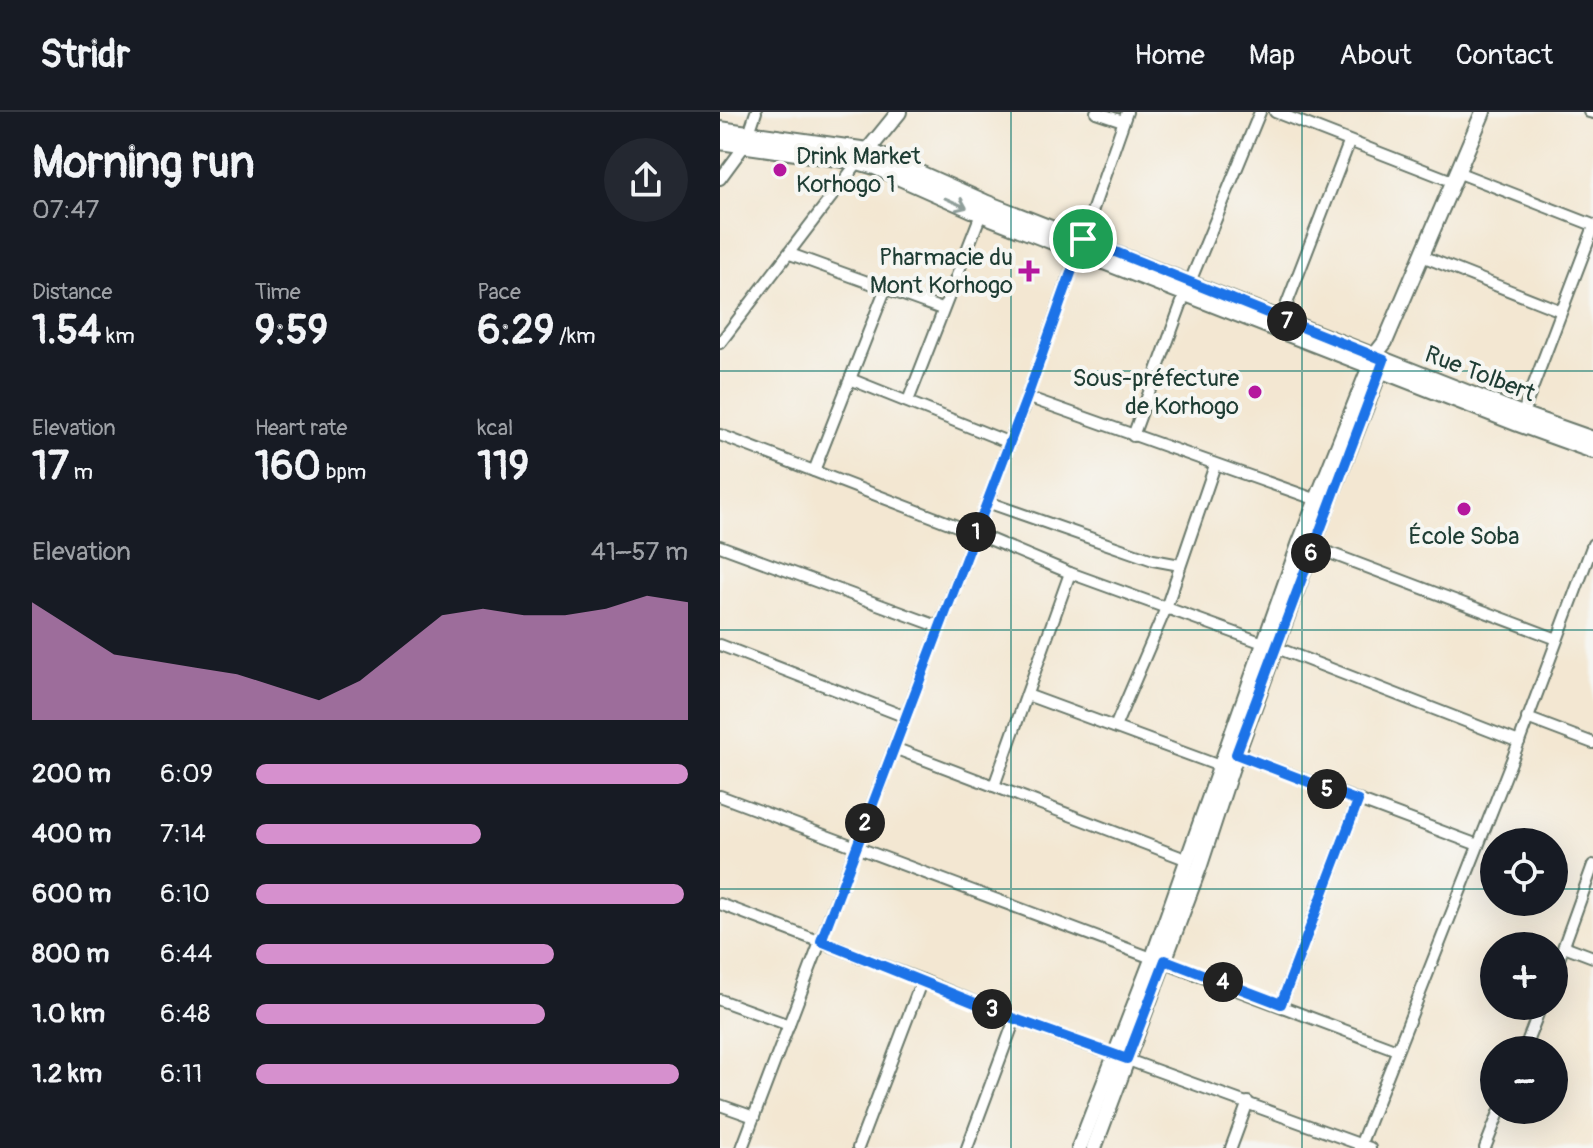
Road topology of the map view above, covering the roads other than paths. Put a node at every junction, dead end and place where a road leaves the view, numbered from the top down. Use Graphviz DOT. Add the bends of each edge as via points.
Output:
graph roads {
  1 [pos="756,112"];
  2 [pos="899,112"];
  3 [pos="1096,112"];
  4 [pos="1260,112"];
  5 [pos="1275,112"];
  6 [pos="1483,112"];
  7 [pos="1125,116"];
  8 [pos="720,129"];
  9 [pos="747,139"];
  10 [pos="720,142"];
  11 [pos="1349,143"];
  12 [pos="863,156"];
  13 [pos="1455,177"];
  14 [pos="720,179"];
  15 [pos="981,214"];
  16 [pos="1593,227"];
  17 [pos="1081,245"];
  18 [pos="790,254"];
  19 [pos="1422,256"];
  20 [pos="1188,288"];
  21 [pos="885,290"];
  22 [pos="942,309"];
  23 [pos="1561,311"];
  24 [pos="1281,319"];
  25 [pos="724,327"];
  26 [pos="720,343"];
  27 [pos="1377,363"];
  28 [pos="850,379"];
  29 [pos="1027,397"];
  30 [pos="908,401"];
  31 [pos="1520,419"];
  32 [pos="720,435"];
  33 [pos="1133,436"];
  34 [pos="1593,439"];
  35 [pos="1010,443"];
  36 [pos="1593,451"];
  37 [pos="1215,465"];
  38 [pos="814,471"];
  39 [pos="987,502"];
  40 [pos="1322,502"];
  41 [pos="975,533"];
  42 [pos="1593,544"];
  43 [pos="720,546"];
  44 [pos="1314,547"];
  45 [pos="1180,565"];
  46 [pos="1589,565"];
  47 [pos="1070,573"];
  48 [pos="1166,608"];
  49 [pos="940,627"];
  50 [pos="1557,639"];
  51 [pos="720,645"];
  52 [pos="1271,646"];
  53 [pos="1027,695"];
  54 [pos="906,717"];
  55 [pos="1527,718"];
  56 [pos="1115,727"];
  57 [pos="1519,742"];
  58 [pos="1593,743"];
  59 [pos="894,748"];
  60 [pos="1231,752"];
  61 [pos="1225,768"];
  62 [pos="994,786"];
  63 [pos="720,796"];
  64 [pos="1358,801"];
  65 [pos="1478,845"];
  66 [pos="857,846"];
  67 [pos="1188,860"];
  68 [pos="1593,865"];
  69 [pos="720,904"];
  70 [pos="1568,935"];
  71 [pos="821,941"];
  72 [pos="1568,948"];
  73 [pos="1593,957"];
  74 [pos="1159,959"];
  75 [pos="922,980"];
  76 [pos="720,1000"];
  77 [pos="1281,1004"];
  78 [pos="1015,1019"];
  79 [pos="789,1025"];
  80 [pos="1397,1050"];
  81 [pos="1121,1057"];
  82 [pos="1248,1102"];
  83 [pos="720,1105"];
  84 [pos="754,1117"];
  85 [pos="1494,1124"];
  86 [pos="1363,1147"];
  87 [pos="742,1148"];
  88 [pos="858,1148"];
  89 [pos="967,1148"];
  90 [pos="1079,1148"];
  91 [pos="1094,1148"];
  92 [pos="1231,1148"];
  93 [pos="1485,1148"];
  1 -- 9 [label="street"];
  2 -- 12 [label="street"];
  3 -- 7 [label="street"];
  4 -- 20 [label="street"];
  5 -- 11 [label="street"];
  6 -- 13 [label="street"];
  7 -- 17 [label="street"];
  8 -- 9 [label="street, Rue Tolbert"];
  9 -- 10 [label="street, Rue Tolbert"];
  9 -- 12 [label="street, Rue Tolbert"];
  9 -- 14 [label="street"];
  11 -- 13 [label="street"];
  11 -- 24 [label="street"];
  12 -- 15 [label="street, Rue Tolbert, one-way"];
  12 -- 17 [label="street, Rue Tolbert"];
  12 -- 18 [label="street"];
  13 -- 16 [label="street"];
  13 -- 19 [label="street"];
  15 -- 17 [label="street, Rue Tolbert"];
  15 -- 22 [label="street"];
  16 -- 23 [label="street"];
  17 -- 20 [label="street, Rue Tolbert"];
  17 -- 29 [label="street"];
  18 -- 21 [label="street"];
  18 -- 25 [label="street"];
  19 -- 23 [label="street"];
  19 -- 27 [label="street"];
  20 -- 24 [label="street, Rue Tolbert"];
  20 -- 27 [label="street, Rue Tolbert"];
  20 -- 33 [label="street"];
  21 -- 22 [label="street"];
  21 -- 28 [label="street"];
  22 -- 30 [label="street"];
  23 -- 31 [label="street"];
  24 -- 27 [label="street, Rue Tolbert"];
  25 -- 26 [label="street"];
  27 -- 31 [label="street, Rue Tolbert"];
  27 -- 40 [label="street"];
  28 -- 30 [label="street"];
  28 -- 38 [label="street"];
  29 -- 33 [label="street"];
  29 -- 35 [label="street"];
  30 -- 35 [label="street"];
  31 -- 34 [label="street, Rue Tolbert"];
  31 -- 36 [label="street, Rue Tolbert"];
  32 -- 38 [label="street"];
  33 -- 37 [label="street"];
  35 -- 39 [label="street"];
  37 -- 40 [label="street"];
  37 -- 45 [label="street"];
  38 -- 41 [label="street"];
  39 -- 41 [label="street"];
  39 -- 45 [label="street"];
  40 -- 44 [label="street"];
  40 -- 52 [label="street"];
  41 -- 47 [label="street"];
  41 -- 49 [label="street"];
  42 -- 46 [label="street"];
  43 -- 49 [label="street"];
  44 -- 50 [label="street"];
  44 -- 52 [label="street"];
  45 -- 48 [label="street"];
  46 -- 50 [label="street"];
  47 -- 48 [label="street"];
  47 -- 53 [label="street"];
  48 -- 52 [label="street"];
  48 -- 56 [label="street"];
  49 -- 54 [label="street"];
  50 -- 55 [label="street"];
  51 -- 54 [label="street"];
  52 -- 57 [label="street"];
  52 -- 60 [label="street"];
  53 -- 56 [label="street"];
  53 -- 62 [label="street"];
  54 -- 59 [label="street"];
  55 -- 57 [label="street"];
  55 -- 58 [label="street"];
  56 -- 61 [label="street"];
  57 -- 65 [label="street"];
  59 -- 62 [label="street"];
  59 -- 66 [label="street"];
  60 -- 61 [label="street"];
  60 -- 64 [label="street"];
  61 -- 67 [label="street"];
  61 -- 74 [label="street" via="1200,865"];
  62 -- 67 [label="street"];
  63 -- 66 [label="street"];
  64 -- 65 [label="street"];
  64 -- 77 [label="street"];
  65 -- 80 [label="street"];
  66 -- 71 [label="street"];
  66 -- 74 [label="street"];
  67 -- 74 [label="street"];
  68 -- 70 [label="street"];
  69 -- 71 [label="street"];
  71 -- 75 [label="street"];
  71 -- 79 [label="street"];
  72 -- 73 [label="street"];
  74 -- 77 [label="street"];
  74 -- 81 [label="street"];
  75 -- 78 [label="street"];
  75 -- 88 [label="street"];
  76 -- 79 [label="street"];
  77 -- 80 [label="street"];
  78 -- 81 [label="street"];
  78 -- 89 [label="street"];
  79 -- 84 [label="street"];
  80 -- 86 [label="street"];
  81 -- 82 [label="street"];
  81 -- 90 [label="street"];
  81 -- 91 [label="street"];
  82 -- 86 [label="street"];
  82 -- 92 [label="street"];
  83 -- 84 [label="street"];
  84 -- 87 [label="street"];
  85 -- 93 [label="street"];
}
